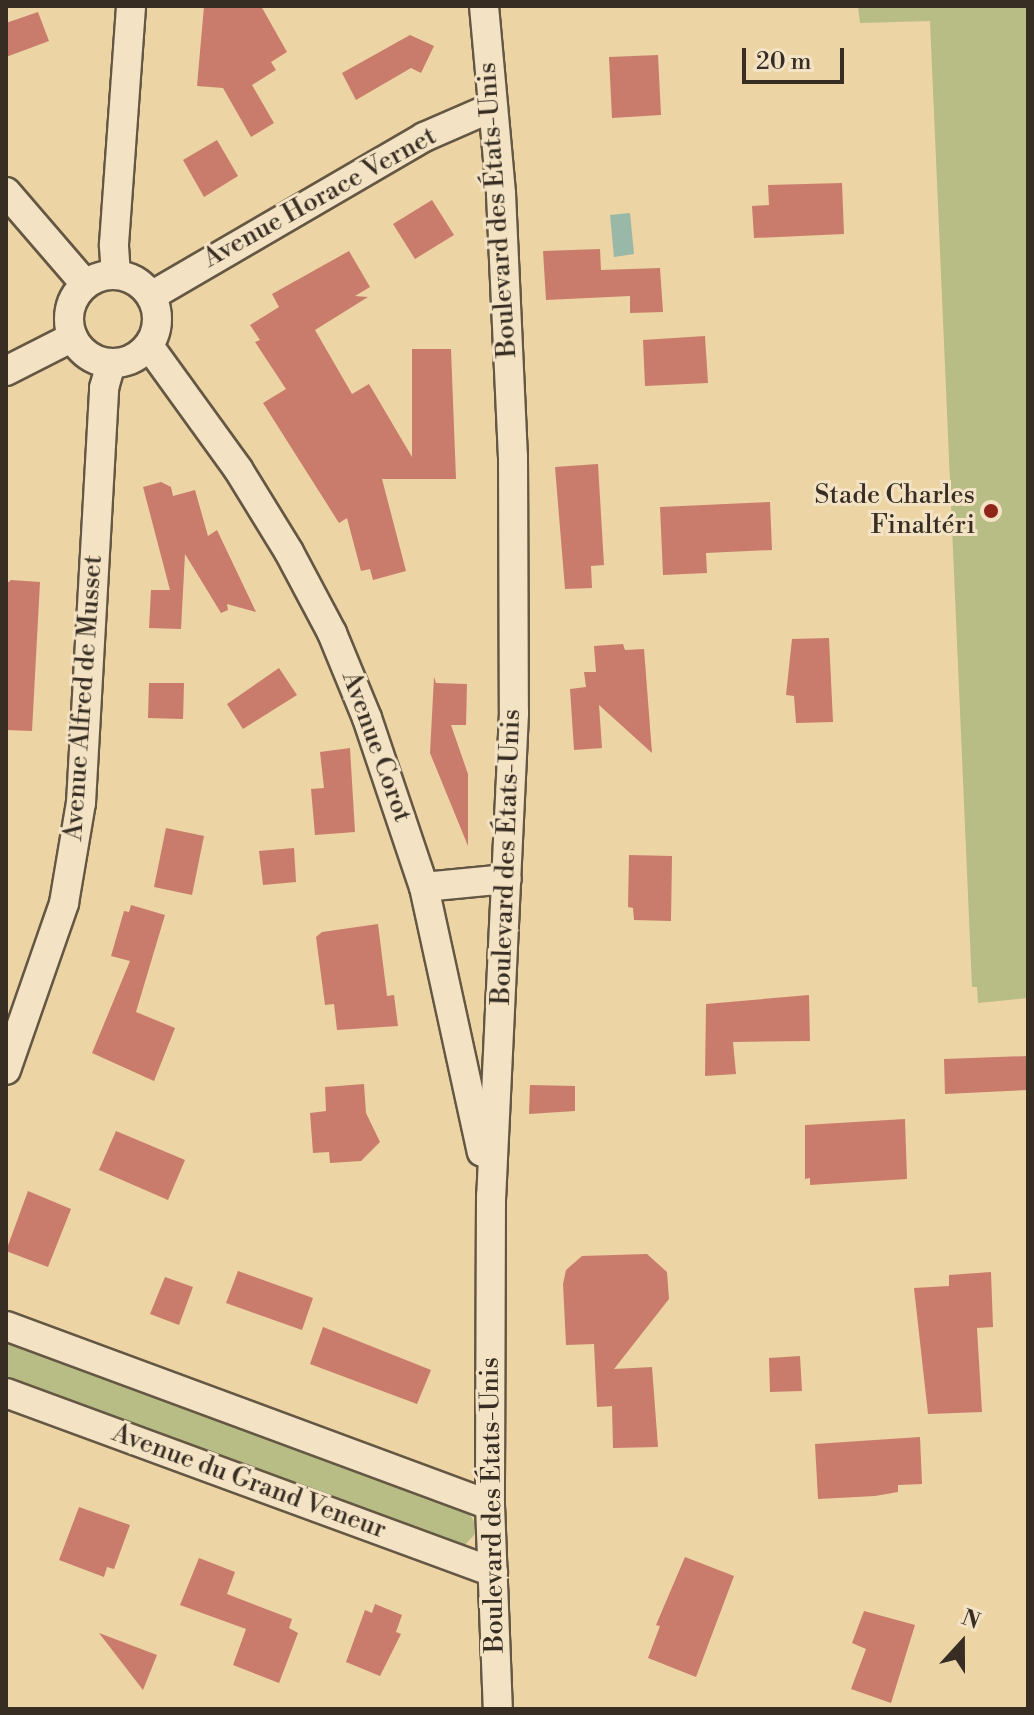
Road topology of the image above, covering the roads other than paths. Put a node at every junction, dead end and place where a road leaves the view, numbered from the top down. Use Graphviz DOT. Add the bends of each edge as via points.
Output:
graph roads {
  1 [pos="131,6"];
  2 [pos="484,6"];
  3 [pos="493,107"];
  4 [pos="6,192"];
  5 [pos="116,275"];
  6 [pos="85,284"];
  7 [pos="151,296"];
  8 [pos="73,337"];
  9 [pos="149,346"];
  10 [pos="111,364"];
  11 [pos="6,371"];
  12 [pos="507,879"];
  13 [pos="424,887"];
  14 [pos="6,1070"];
  15 [pos="491,1196"];
  16 [pos="6,1326"];
  17 [pos="6,1393"];
  18 [pos="490,1505"];
  19 [pos="493,1572"];
  20 [pos="498,1709"];
  1 -- 5 [label="street"];
  2 -- 3 [label="street, Boulevard des États-Unis"];
  3 -- 7 [label="street, Avenue Horace Vernet" via="424,137"];
  3 -- 12 [label="street, Boulevard des États-Unis" via="513,457 514,713"];
  4 -- 6 [label="street"];
  5 -- 6 [label="street"];
  5 -- 7 [label="street" via="142,285"];
  6 -- 8 [label="street" via="70,309"];
  7 -- 9 [label="street" via="158,321"];
  8 -- 10 [label="street" via="88,356"];
  8 -- 11 [label="street"];
  9 -- 10 [label="street" via="139,356"];
  9 -- 13 [label="street, Avenue Corot" via="238,469 332,633 396,796"];
  10 -- 14 [label="street, Avenue Alfred de Musset" via="104,388 81,803 64,903"];
  12 -- 13 [label="street"];
  12 -- 15 [label="street, Boulevard des États-Unis"];
  13 -- 15 [label="street, Avenue Corot"];
  15 -- 18 [label="street, Boulevard des États-Unis"];
  16 -- 18 [label="street"];
  17 -- 19 [label="street, Avenue du Grand Veneur"];
  18 -- 19 [label="street, Boulevard des États-Unis"];
  19 -- 20 [label="street, Boulevard des États-Unis"];
}
